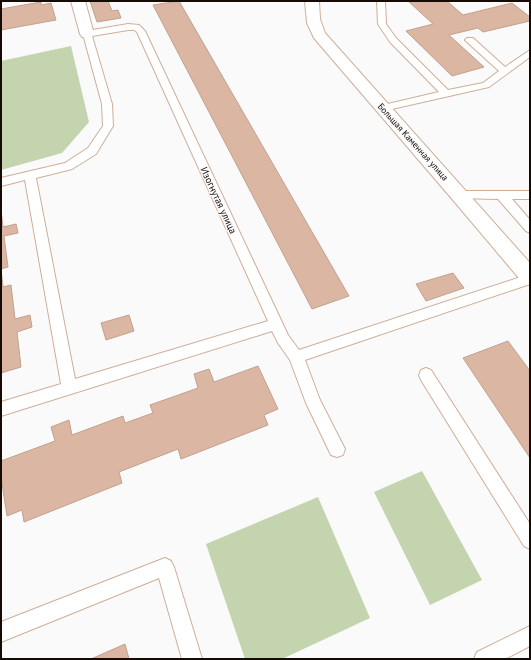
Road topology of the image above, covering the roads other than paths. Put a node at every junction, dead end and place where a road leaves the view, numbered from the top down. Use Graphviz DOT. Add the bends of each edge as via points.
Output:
graph roads {
  1 [pos="78,1"];
  2 [pos="312,1"];
  3 [pos="381,1"];
  4 [pos="87,34"];
  5 [pos="470,40"];
  6 [pos="530,53"];
  7 [pos="505,72"];
  8 [pos="446,94"];
  9 [pos="383,108"];
  10 [pos="30,175"];
  11 [pos="1,182"];
  12 [pos="460,195"];
  13 [pos="501,195"];
  14 [pos="530,195"];
  15 [pos="530,228"];
  16 [pos="530,278"];
  17 [pos="276,324"];
  18 [pos="296,356"];
  19 [pos="426,375"];
  20 [pos="69,387"];
  21 [pos="1,408"];
  22 [pos="337,449"];
  23 [pos="530,540"];
  24 [pos="1,632"];
  25 [pos="530,636"];
  26 [pos="507,654"];
  27 [pos="192,659"];
  28 [pos="484,659"];
  1 -- 4 [label="street"];
  2 -- 9 [label="street, Большая Каменная улица" via="312,21 316,32"];
  3 -- 8 [label="lane" via="382,24 393,40"];
  4 -- 10 [label="lane" via="107,104 108,126 92,152 68,166"];
  4 -- 17 [label="lane, Изогнутая улица" via="136,27 141,31"];
  5 -- 7 [label="lane"];
  6 -- 7 [label="lane"];
  7 -- 8 [label="lane" via="486,85"];
  8 -- 9 [label="lane"];
  9 -- 12 [label="street, Большая Каменная улица"];
  10 -- 11 [label="lane"];
  10 -- 20 [label="lane"];
  12 -- 13 [label="lane"];
  12 -- 16 [label="street, Большая Каменная улица"];
  13 -- 14 [label="lane"];
  13 -- 15 [label="lane"];
  16 -- 18 [label="lane"];
  17 -- 18 [label="lane, Изогнутая улица"];
  17 -- 20 [label="lane"];
  18 -- 22 [label="lane, Изогнутая улица" via="314,403"];
  19 -- 23 [label="lane"];
  20 -- 21 [label="lane"];
  24 -- 27 [label="lane" via="165,567"];
  25 -- 26 [label="lane"];
  26 -- 28 [label="lane"];
}
